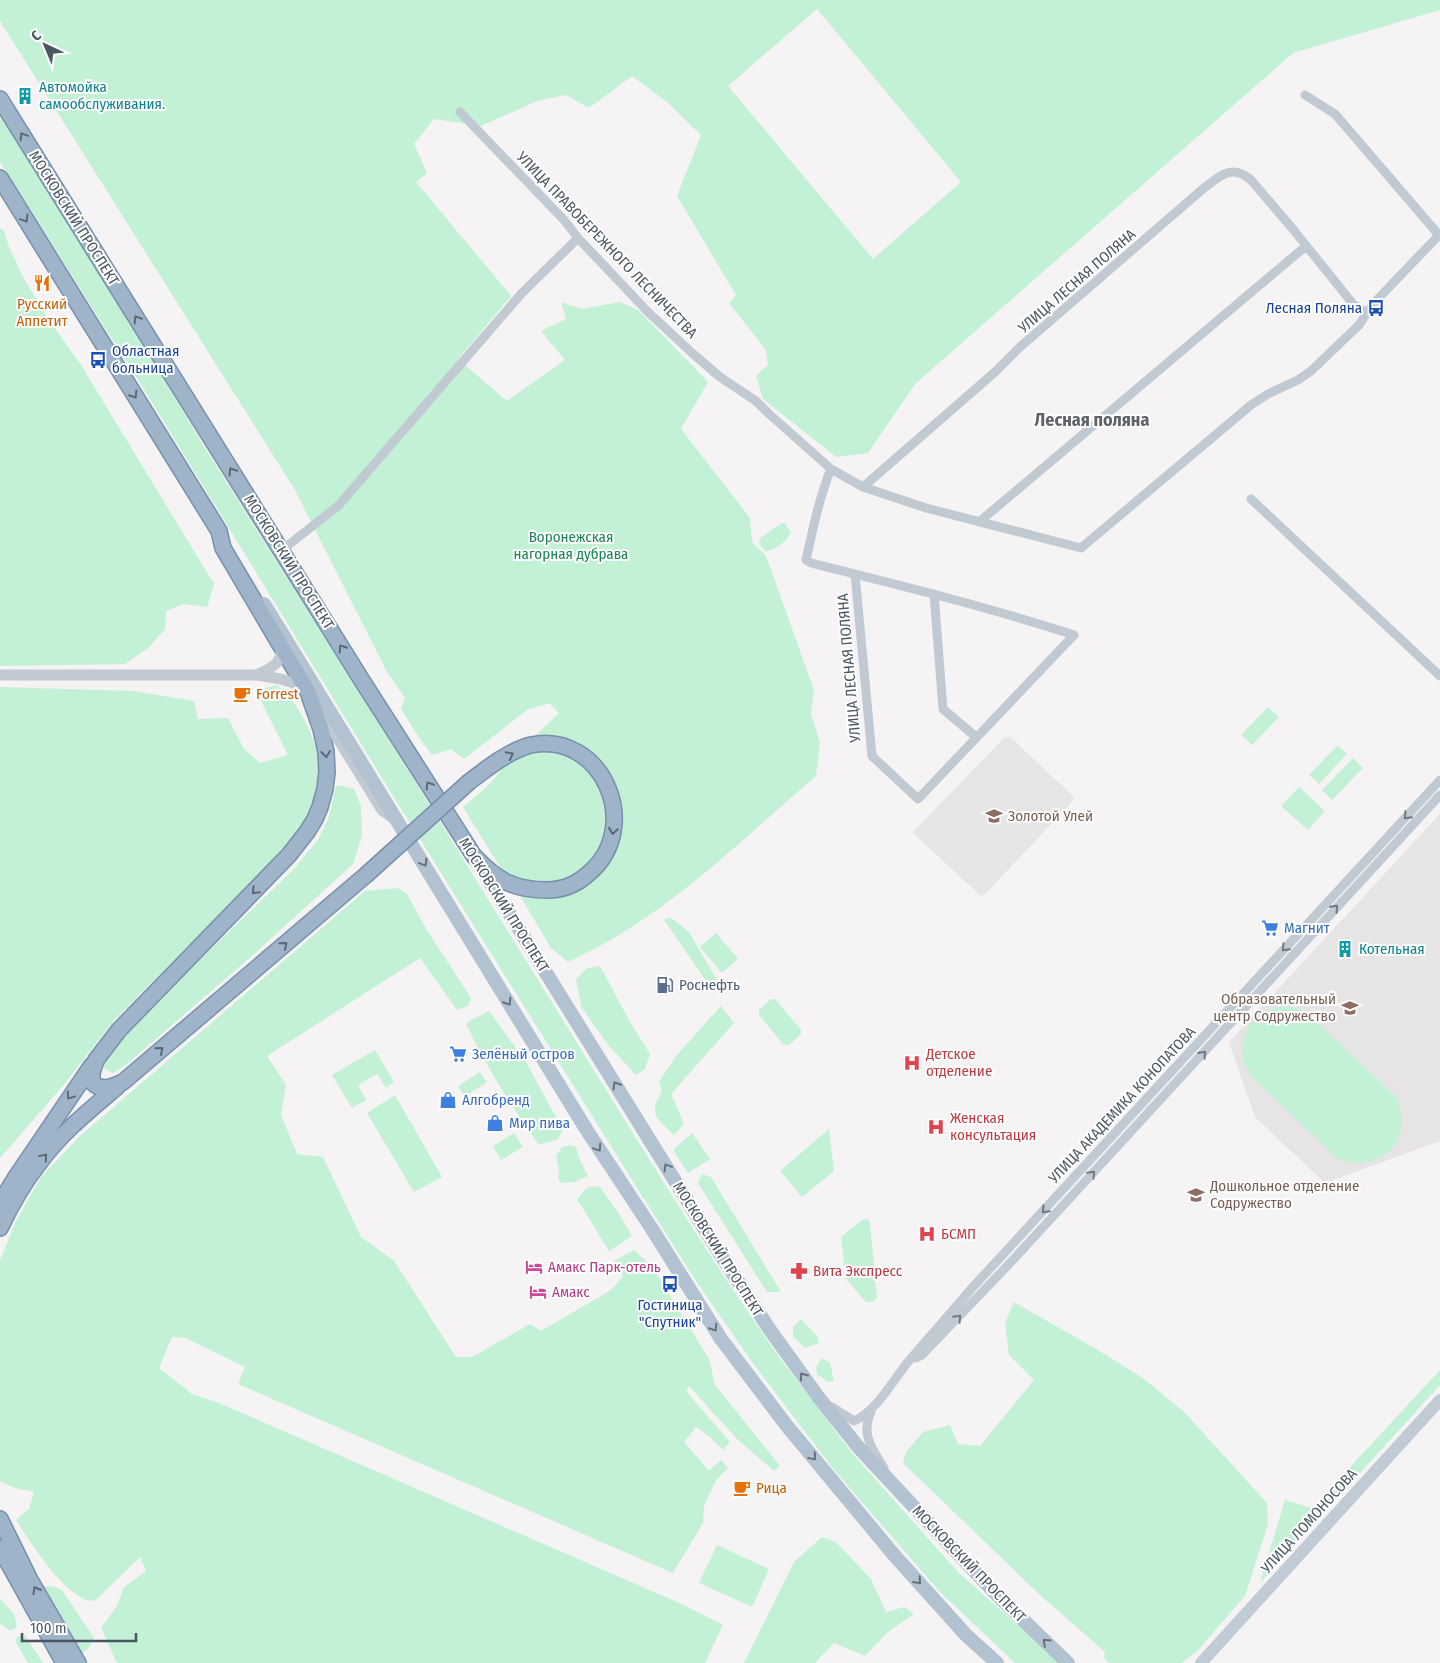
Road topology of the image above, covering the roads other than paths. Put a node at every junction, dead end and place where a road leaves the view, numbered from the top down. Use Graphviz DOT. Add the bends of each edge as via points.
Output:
graph roads {
  1 [pos="1305,96"];
  2 [pos="0,100"];
  3 [pos="460,112"];
  4 [pos="0,178"];
  5 [pos="1440,234"];
  6 [pos="578,238"];
  7 [pos="1306,246"];
  8 [pos="1365,317"];
  9 [pos="831,469"];
  10 [pos="863,487"];
  11 [pos="1251,500"];
  12 [pos="978,522"];
  13 [pos="219,531"];
  14 [pos="282,550"];
  15 [pos="855,574"];
  16 [pos="934,594"];
  17 [pos="281,645"];
  18 [pos="0,675"];
  19 [pos="257,675"];
  20 [pos="1440,676"];
  21 [pos="308,692"];
  22 [pos="976,738"];
  23 [pos="1440,780"];
  24 [pos="1440,795"];
  25 [pos="398,822"];
  26 [pos="474,856"];
  27 [pos="96,1060"];
  28 [pos="123,1082"];
  29 [pos="0,1203"];
  30 [pos="0,1228"];
  31 [pos="909,1362"];
  32 [pos="819,1398"];
  33 [pos="1440,1400"];
  34 [pos="875,1405"];
  35 [pos="898,1490"];
  36 [pos="0,1519"];
  37 [pos="0,1548"];
  38 [pos="64,1663"];
  39 [pos="78,1663"];
  40 [pos="997,1663"];
  41 [pos="1068,1663"];
  42 [pos="1202,1663"];
  1 -- 5 [label="street" via="1335,114"];
  14 -- 2 [label="highway, МОСКОВСКИЙ ПРОСПЕКТ, one-way"];
  3 -- 6 [label="street, УЛИЦА ПРАВОБЕРЕЖНОГО ЛЕСНИЧЕСТВА"];
  4 -- 13 [label="highway, one-way"];
  5 -- 8 [label="street" via="1372,304"];
  6 -- 9 [label="street, УЛИЦА ПРАВОБЕРЕЖНОГО ЛЕСНИЧЕСТВА" via="691,352 720,378 756,401"];
  6 -- 14 [label="street" via="522,293 338,506"];
  7 -- 8 [label="street, УЛИЦА ЛЕСНАЯ ПОЛЯНА"];
  7 -- 10 [label="street, УЛИЦА ЛЕСНАЯ ПОЛЯНА" via="1251,180 1238,172 1224,174 1049,322"];
  7 -- 12 [label="street"];
  8 -- 12 [label="street" via="1311,371 1251,406 1081,548"];
  9 -- 10 [label="street"];
  9 -- 15 [label="street, УЛИЦА ЛЕСНАЯ ПОЛЯНА" via="806,560"];
  10 -- 12 [label="street"];
  11 -- 20 [label="street"];
  13 -- 17 [label="highway" via="223,548"];
  13 -- 25 [label="main road"];
  26 -- 14 [label="highway, МОСКОВСКИЙ ПРОСПЕКТ, one-way"];
  15 -- 16 [label="street, УЛИЦА ЛЕСНАЯ ПОЛЯНА"];
  15 -- 22 [label="street, УЛИЦА ЛЕСНАЯ ПОЛЯНА" via="872,756 918,799"];
  16 -- 22 [label="street" via="943,709"];
  16 -- 22 [label="street, УЛИЦА ЛЕСНАЯ ПОЛЯНА" via="1074,635"];
  17 -- 19 [label="street" via="277,662"];
  17 -- 21 [label="highway"];
  18 -- 19 [label="street"];
  19 -- 21 [label="street" via="289,680"];
  21 -- 25 [label="street" via="382,810"];
  21 -- 27 [label="highway, one-way" via="327,759 325,789 315,819 288,855 131,1016"];
  23 -- 31 [label="street, УЛИЦА АКАДЕМИКА КОНОПАТОВА, one-way" via="972,1288"];
  31 -- 24 [label="street, УЛИЦА АКАДЕМИКА КОНОПАТОВА, one-way" via="922,1355 961,1316"];
  25 -- 40 [label="main road, one-way" via="586,1129 722,1339 787,1426 894,1555 966,1636"];
  28 -- 26 [label="highway, one-way, bridge" via="488,768 530,746 553,745 578,753 597,770 609,789 615,813 612,838 601,861 580,881 568,887 555,890 517,887 497,878"];
  32 -- 26 [label="main road, МОСКОВСКИЙ ПРОСПЕКТ, one-way" via="724,1260"];
  27 -- 28 [label="highway" via="91,1078 95,1085 107,1088"];
  27 -- 29 [label="highway, one-way"];
  30 -- 28 [label="highway, one-way" via="41,1160"];
  31 -- 34 [label="street, УЛИЦА АКАДЕМИКА КОНОПАТОВА"];
  32 -- 34 [label="street" via="854,1421"];
  32 -- 35 [label="main road, МОСКОВСКИЙ ПРОСПЕКТ"];
  33 -- 42 [label="main road, УЛИЦА ЛОМОНОСОВА"];
  34 -- 35 [label="street" via="867,1419 869,1444"];
  41 -- 35 [label="main road, МОСКОВСКИЙ ПРОСПЕКТ, one-way" via="1000,1598"];
  39 -- 36 [label="highway, one-way" via="30,1580"];
  37 -- 38 [label="highway"];
}
